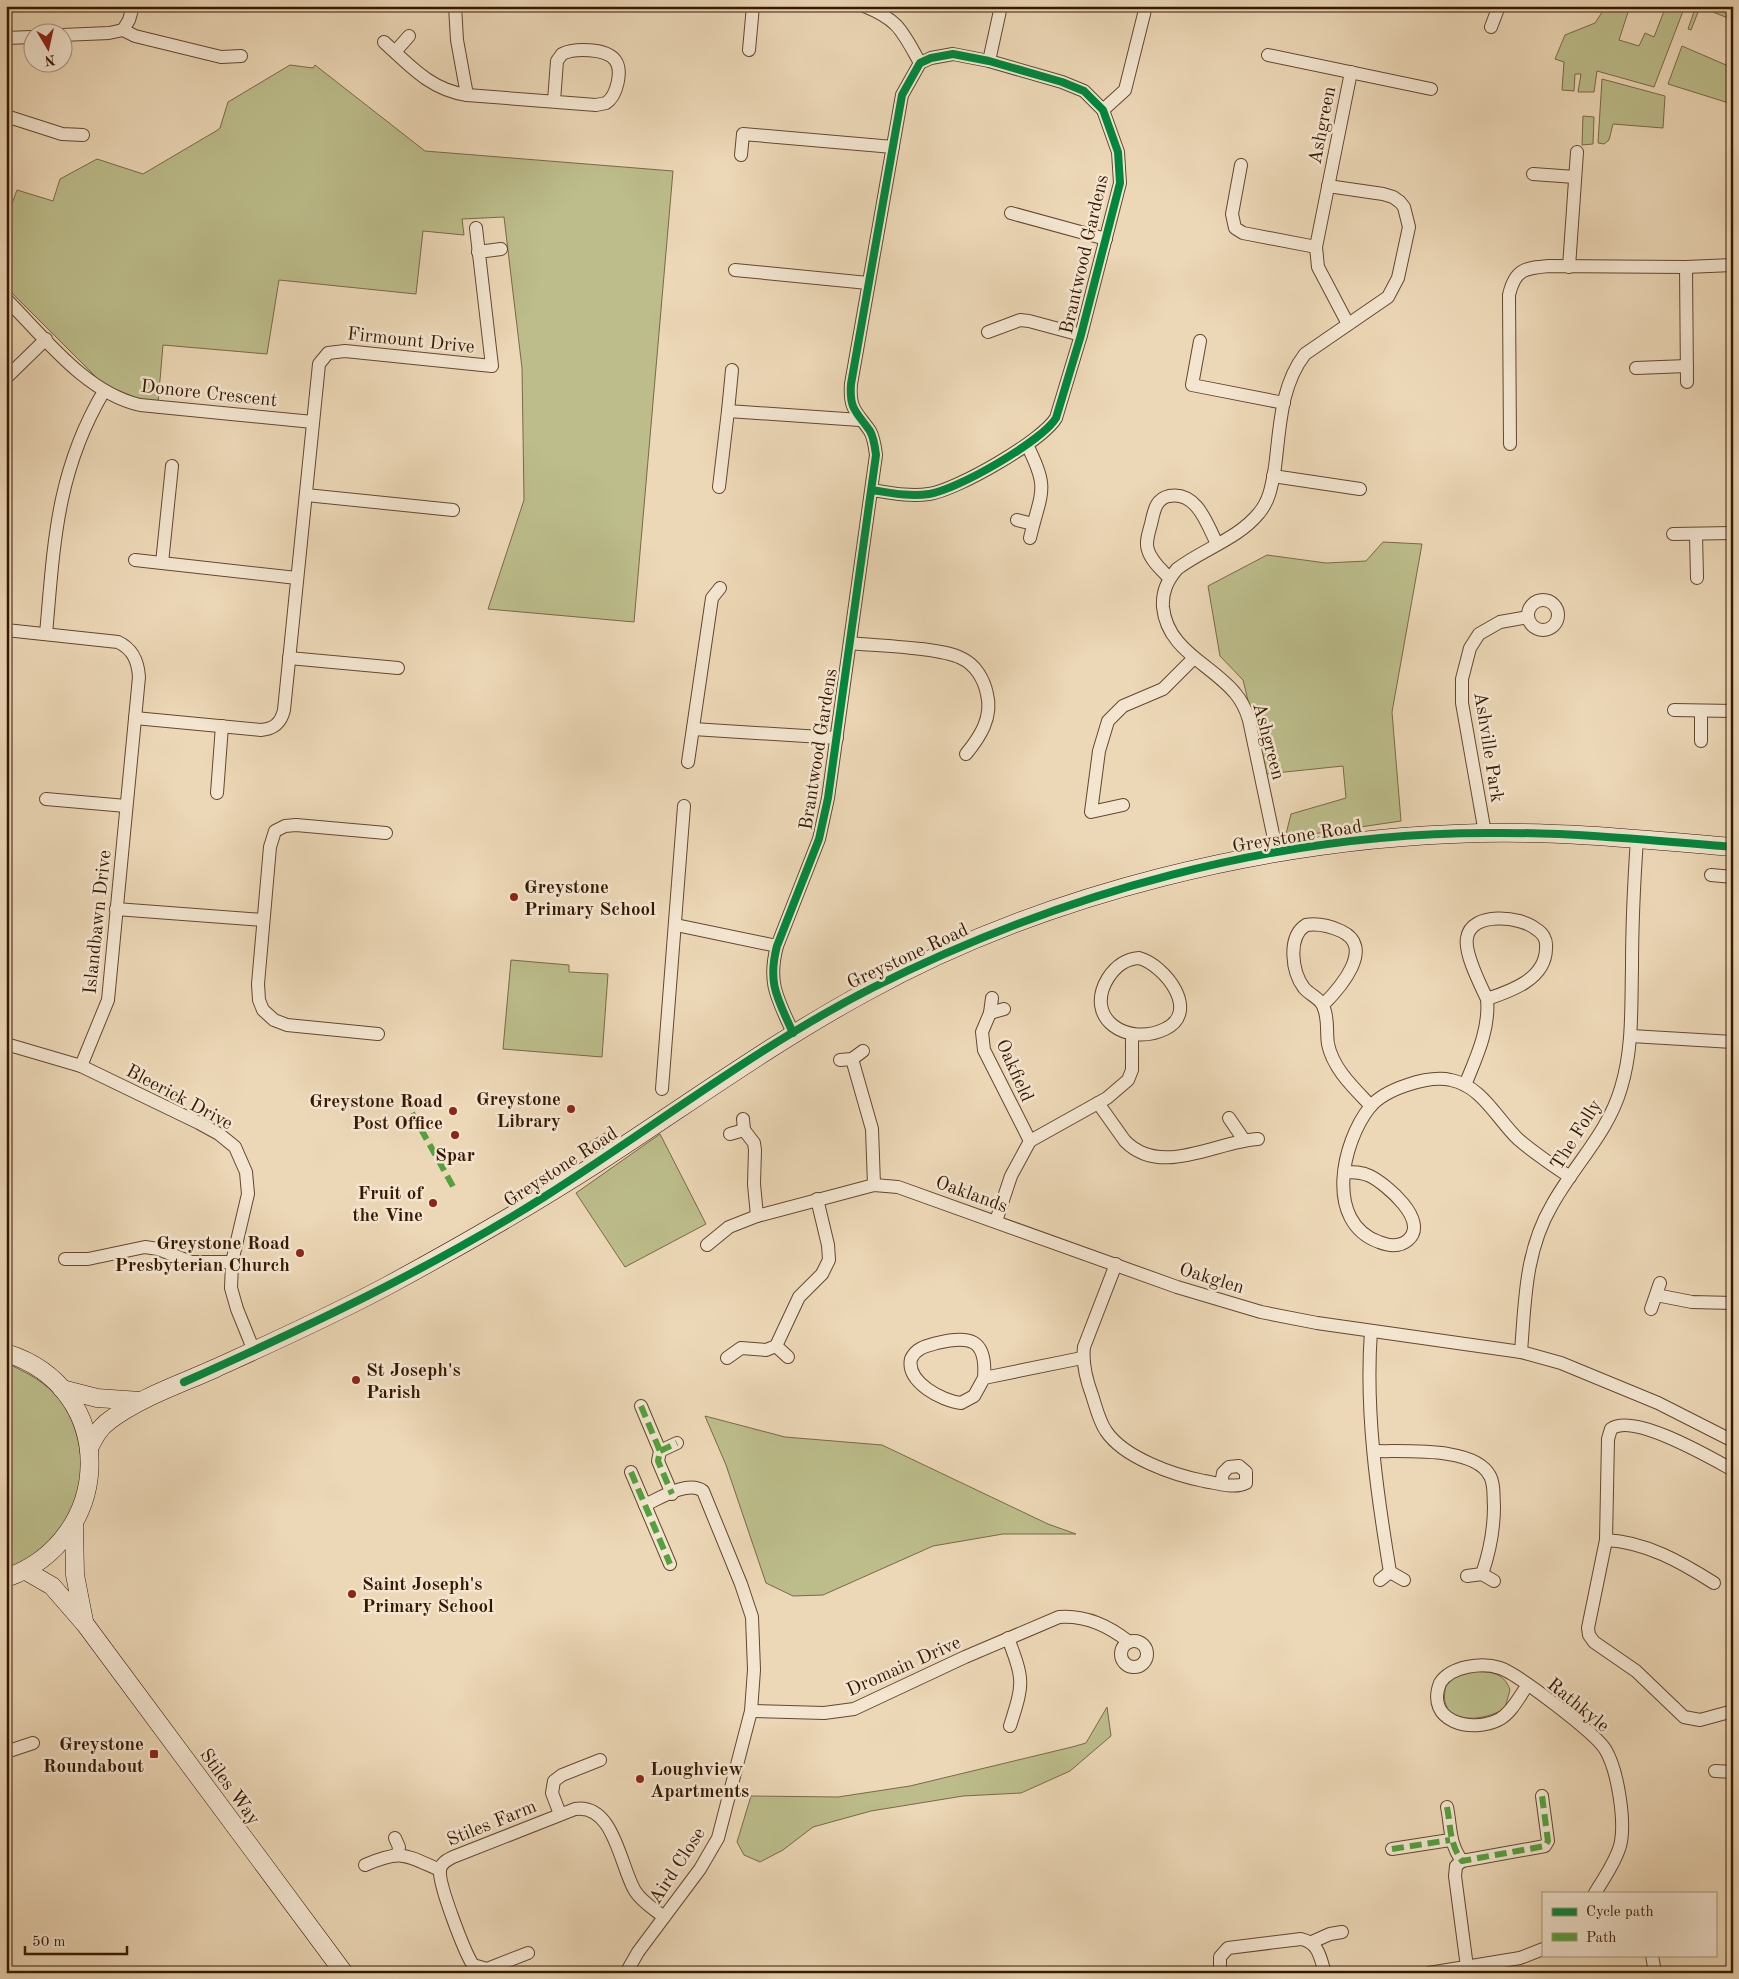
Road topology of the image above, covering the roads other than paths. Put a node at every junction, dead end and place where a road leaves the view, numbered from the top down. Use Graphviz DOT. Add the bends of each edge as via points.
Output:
graph roads {
  1 [pos="133,6"];
  2 [pos="455,6"];
  3 [pos="753,6"];
  4 [pos="864,6"];
  5 [pos="1001,6"];
  6 [pos="1146,6"];
  7 [pos="1500,6"];
  8 [pos="1491,26"];
  9 [pos="123,30"];
  10 [pos="72,35"];
  11 [pos="409,36"];
  12 [pos="22,37"];
  13 [pos="6,38"];
  14 [pos="384,42"];
  15 [pos="749,50"];
  16 [pos="395,52"];
  17 [pos="1268,55"];
  18 [pos="240,56"];
  19 [pos="989,61"];
  20 [pos="920,63"];
  21 [pos="1351,72"];
  22 [pos="1431,89"];
  23 [pos="467,95"];
  24 [pos="554,101"];
  25 [pos="1102,110"];
  26 [pos="6,116"];
  27 [pos="83,135"];
  28 [pos="893,147"];
  29 [pos="1577,152"];
  30 [pos="741,155"];
  31 [pos="1241,165"];
  32 [pos="1533,174"];
  33 [pos="1575,177"];
  34 [pos="1328,186"];
  35 [pos="1011,213"];
  36 [pos="476,228"];
  37 [pos="1106,239"];
  38 [pos="1316,247"];
  39 [pos="501,249"];
  40 [pos="478,252"];
  41 [pos="1733,265"];
  42 [pos="1569,267"];
  43 [pos="1686,267"];
  44 [pos="735,270"];
  45 [pos="868,283"];
  46 [pos="6,299"];
  47 [pos="1348,324"];
  48 [pos="988,332"];
  49 [pos="1081,335"];
  50 [pos="46,339"];
  51 [pos="1200,340"];
  52 [pos="1687,366"];
  53 [pos="1636,368"];
  54 [pos="732,370"];
  55 [pos="6,378"];
  56 [pos="1687,382"];
  57 [pos="104,391"];
  58 [pos="1284,404"];
  59 [pos="728,411"];
  60 [pos="860,420"];
  61 [pos="313,422"];
  62 [pos="1510,444"];
  63 [pos="1027,445"];
  64 [pos="172,466"];
  65 [pos="1273,476"];
  66 [pos="719,488"];
  67 [pos="1360,489"];
  68 [pos="872,490"];
  69 [pos="306,495"];
  70 [pos="453,510"];
  71 [pos="1017,520"];
  72 [pos="1033,524"];
  73 [pos="1733,533"];
  74 [pos="1674,534"];
  75 [pos="1696,534"];
  76 [pos="1030,538"];
  77 [pos="1216,544"];
  78 [pos="135,560"];
  79 [pos="162,563"];
  80 [pos="297,578"];
  81 [pos="1169,578"];
  82 [pos="1697,578"];
  83 [pos="720,588"];
  84 [pos="1528,617"];
  85 [pos="6,630"];
  86 [pos="46,634"];
  87 [pos="850,643"];
  88 [pos="289,658"];
  89 [pos="1194,658"];
  90 [pos="398,668"];
  91 [pos="1674,710"];
  92 [pos="1701,710"];
  93 [pos="1733,711"];
  94 [pos="135,718"];
  95 [pos="222,726"];
  96 [pos="693,729"];
  97 [pos="836,738"];
  98 [pos="1701,741"];
  99 [pos="966,754"];
  100 [pos="688,762"];
  101 [pos="218,793"];
  102 [pos="46,798"];
  103 [pos="1122,805"];
  104 [pos="126,806"];
  105 [pos="684,806"];
  106 [pos="1485,832"];
  107 [pos="386,833"];
  108 [pos="1637,838"];
  109 [pos="1733,847"];
  110 [pos="1277,853"];
  111 [pos="1711,875"];
  112 [pos="1733,877"];
  113 [pos="116,909"];
  114 [pos="263,920"];
  115 [pos="676,925"];
  116 [pos="776,946"];
  117 [pos="992,998"];
  118 [pos="1487,999"];
  119 [pos="1323,1006"];
  120 [pos="1004,1010"];
  121 [pos="990,1013"];
  122 [pos="793,1033"];
  123 [pos="378,1034"];
  124 [pos="1132,1035"];
  125 [pos="1631,1036"];
  126 [pos="1733,1042"];
  127 [pos="6,1044"];
  128 [pos="851,1057"];
  129 [pos="82,1066"];
  130 [pos="1465,1085"];
  131 [pos="662,1089"];
  132 [pos="1098,1103"];
  133 [pos="1371,1106"];
  134 [pos="1229,1118"];
  135 [pos="730,1134"];
  136 [pos="1258,1139"];
  137 [pos="1030,1140"];
  138 [pos="1244,1140"];
  139 [pos="1344,1172"];
  140 [pos="1570,1177"];
  141 [pos="874,1184"];
  142 [pos="817,1199"];
  143 [pos="757,1216"];
  144 [pos="996,1221"];
  145 [pos="1056,1243"];
  146 [pos="707,1245"];
  147 [pos="65,1259"];
  148 [pos="232,1262"];
  149 [pos="1116,1264"];
  150 [pos="1733,1303"];
  151 [pos="1651,1310"];
  152 [pos="1371,1331"];
  153 [pos="776,1346"];
  154 [pos="254,1351"];
  155 [pos="6,1352"];
  156 [pos="1521,1352"];
  157 [pos="788,1357"];
  158 [pos="727,1358"];
  159 [pos="1082,1358"];
  160 [pos="984,1378"];
  161 [pos="62,1388"];
  162 [pos="143,1401"];
  163 [pos="641,1406"];
  164 [pos="1733,1441"];
  165 [pos="677,1443"];
  166 [pos="89,1448"];
  167 [pos="660,1451"];
  168 [pos="1374,1451"];
  169 [pos="1733,1470"];
  170 [pos="631,1472"];
  171 [pos="1221,1484"];
  172 [pos="672,1494"];
  173 [pos="645,1505"];
  174 [pos="74,1526"];
  175 [pos="1606,1540"];
  176 [pos="670,1564"];
  177 [pos="26,1571"];
  178 [pos="1390,1572"];
  179 [pos="1482,1574"];
  180 [pos="1468,1576"];
  181 [pos="6,1578"];
  182 [pos="1380,1580"];
  183 [pos="1404,1580"];
  184 [pos="1494,1581"];
  185 [pos="1714,1583"];
  186 [pos="84,1624"];
  187 [pos="1008,1638"];
  188 [pos="1129,1642"];
  189 [pos="1527,1686"];
  190 [pos="751,1710"];
  191 [pos="1732,1712"];
  192 [pos="1010,1726"];
  193 [pos="34,1743"];
  194 [pos="6,1752"];
  195 [pos="600,1760"];
  196 [pos="1715,1771"];
  197 [pos="1733,1772"];
  198 [pos="1542,1796"];
  199 [pos="1447,1807"];
  200 [pos="560,1814"];
  201 [pos="395,1838"];
  202 [pos="1450,1840"];
  203 [pos="1392,1849"];
  204 [pos="398,1854"];
  205 [pos="1462,1861"];
  206 [pos="365,1865"];
  207 [pos="440,1870"];
  208 [pos="1596,1892"];
  209 [pos="664,1917"];
  210 [pos="1342,1932"];
  211 [pos="1312,1942"];
  212 [pos="1542,1949"];
  213 [pos="528,1953"];
  214 [pos="1652,1956"];
  215 [pos="1467,1967"];
  216 [pos="344,1973"];
  217 [pos="626,1973"];
  218 [pos="1220,1973"];
  219 [pos="1325,1973"];
  220 [pos="1429,1973"];
  221 [pos="1655,1973"];
  1 -- 9 [label="street"];
  2 -- 23 [label="street"];
  3 -- 15 [label="street"];
  4 -- 20 [label="street" via="890,18 898,26"];
  5 -- 19 [label="street"];
  6 -- 25 [label="street" via="1125,90"];
  7 -- 8 [label="street"];
  9 -- 10 [label="street"];
  9 -- 18 [label="street" via="135,36 221,57"];
  11 -- 16 [label="street"];
  12 -- 13 [label="street"];
  14 -- 16 [label="street"];
  16 -- 23 [label="street" via="438,88"];
  17 -- 21 [label="street, Ashgreen"];
  19 -- 20 [label="street, Brantwood Gardens" via="953,54"];
  19 -- 25 [label="street, Brantwood Gardens" via="1074,86 1092,97"];
  20 -- 28 [label="street, Brantwood Gardens" via="902,95"];
  21 -- 22 [label="street, Ashgreen"];
  21 -- 34 [label="street, Ashgreen"];
  23 -- 24 [label="street"];
  24 -- 24 [label="street" via="596,105 610,100 617,84 614,59 583,50 562,54 557,61"];
  25 -- 37 [label="street, Brantwood Gardens" via="1115,139 1120,166 1118,190"];
  26 -- 27 [label="street" via="62,134"];
  28 -- 30 [label="street" via="743,134"];
  28 -- 45 [label="street, Brantwood Gardens"];
  29 -- 33 [label="street"];
  31 -- 38 [label="street" via="1232,214 1235,228 1243,233"];
  32 -- 33 [label="street"];
  33 -- 42 [label="street"];
  34 -- 38 [label="street, Ashgreen"];
  34 -- 47 [label="street, Ashgreen" via="1393,197 1400,202 1409,221 1393,290 1383,301"];
  35 -- 37 [label="street, Brantwood Gardens"];
  36 -- 40 [label="street, Firmount Drive"];
  37 -- 49 [label="street, Brantwood Gardens"];
  38 -- 47 [label="street, Ashgreen" via="1318,267"];
  39 -- 40 [label="street"];
  40 -- 61 [label="street, Firmount Drive" via="492,366 334,351 326,354 319,364"];
  41 -- 43 [label="street"];
  42 -- 43 [label="street"];
  42 -- 62 [label="street" via="1530,268 1515,277 1511,285"];
  43 -- 52 [label="street"];
  44 -- 45 [label="street"];
  45 -- 60 [label="street, Brantwood Gardens" via="850,396"];
  46 -- 50 [label="street, Donore Crescent"];
  47 -- 58 [label="street, Ashgreen" via="1305,354 1291,374"];
  48 -- 49 [label="street, Brantwood Gardens" via="1020,320"];
  49 -- 63 [label="street, Brantwood Gardens" via="1056,418 1048,430"];
  50 -- 55 [label="street"];
  50 -- 57 [label="street, Donore Crescent"];
  51 -- 58 [label="street" via="1192,385"];
  52 -- 53 [label="street"];
  52 -- 56 [label="street"];
  54 -- 59 [label="street"];
  57 -- 61 [label="street, Donore Crescent" via="140,405"];
  57 -- 86 [label="street" via="87,420 60,501"];
  58 -- 65 [label="street, Ashgreen"];
  59 -- 60 [label="street"];
  59 -- 66 [label="street"];
  60 -- 68 [label="street, Brantwood Gardens" via="874,442 876,455"];
  61 -- 69 [label="street, Firmount Drive"];
  63 -- 68 [label="street, Brantwood Gardens" via="940,492 905,495"];
  63 -- 72 [label="street" via="1043,482"];
  64 -- 79 [label="street"];
  65 -- 67 [label="street"];
  65 -- 77 [label="street, Ashgreen" via="1266,504 1259,514"];
  68 -- 87 [label="street, Brantwood Gardens"];
  69 -- 70 [label="street"];
  69 -- 80 [label="street, Firmount Drive"];
  71 -- 72 [label="street"];
  72 -- 76 [label="street"];
  73 -- 75 [label="street"];
  74 -- 75 [label="street"];
  75 -- 82 [label="street"];
  77 -- 81 [label="street, Ashgreen" via="1184,563"];
  77 -- 81 [label="street" via="1194,504 1182,496 1164,498 1156,504 1147,547 1154,562"];
  78 -- 79 [label="street"];
  79 -- 80 [label="street"];
  80 -- 88 [label="street, Firmount Drive"];
  81 -- 89 [label="street, Ashgreen" via="1163,600 1167,622 1172,634"];
  83 -- 96 [label="street" via="712,598"];
  84 -- 106 [label="street, Ashville Park" via="1500,622 1479,634 1470,648 1462,679 1462,702"];
  85 -- 86 [label="street"];
  86 -- 94 [label="street, Islandbawn Drive" via="121,643 130,650 135,657 139,677"];
  87 -- 97 [label="street, Brantwood Gardens"];
  87 -- 99 [label="street" via="952,654 973,666 987,691 988,711 983,729"];
  88 -- 90 [label="street"];
  88 -- 95 [label="street, Firmount Drive" via="284,710 278,724 261,730"];
  89 -- 103 [label="street" via="1163,689 1123,706 1108,721 1099,751 1091,812"];
  89 -- 110 [label="street, Ashgreen" via="1235,692 1243,705"];
  91 -- 92 [label="street"];
  92 -- 93 [label="street"];
  92 -- 98 [label="street"];
  94 -- 95 [label="street, Firmount Drive"];
  94 -- 104 [label="street, Islandbawn Drive"];
  95 -- 101 [label="street"];
  96 -- 97 [label="street, Brantwood Gardens"];
  96 -- 100 [label="street"];
  97 -- 116 [label="street, Brantwood Gardens" via="820,839"];
  102 -- 104 [label="street"];
  104 -- 113 [label="street, Islandbawn Drive"];
  105 -- 115 [label="street"];
  106 -- 108 [label="main road, Greystone Road"];
  106 -- 110 [label="main road, Greystone Road" via="1374,838"];
  107 -- 114 [label="street" via="296,825 277,830 271,842"];
  108 -- 109 [label="main road, Greystone Road"];
  108 -- 125 [label="street, The Folly"];
  110 -- 122 [label="main road, Greystone Road" via="1130,887 1002,929 869,990"];
  111 -- 112 [label="street"];
  113 -- 114 [label="street"];
  113 -- 129 [label="street, Islandbawn Drive" via="108,1000"];
  114 -- 123 [label="street" via="258,992 260,1004 268,1015 292,1026"];
  115 -- 116 [label="street"];
  115 -- 131 [label="street"];
  116 -- 122 [label="street, Brantwood Gardens" via="772,986"];
  117 -- 121 [label="street, Oakfield"];
  118 -- 118 [label="street" via="1466,936 1476,924 1490,919 1511,919 1534,927 1546,942 1546,955 1541,966 1522,984"];
  118 -- 130 [label="street" via="1483,1039"];
  119 -- 119 [label="street" via="1353,966 1356,949 1351,937 1342,932 1306,925 1295,941 1296,966 1304,987"];
  119 -- 133 [label="street" via="1333,1059"];
  120 -- 121 [label="street, Oakfield"];
  121 -- 137 [label="street, Oakfield" via="982,1032 985,1054"];
  122 -- 154 [label="main road, Greystone Road" via="490,1230 374,1293"];
  124 -- 124 [label="street" via="1108,1022 1100,999 1105,984 1118,967 1127,960 1139,958 1151,962 1165,977 1177,993 1180,1011 1165,1029"];
  124 -- 132 [label="street" via="1132,1070 1128,1080"];
  125 -- 126 [label="street"];
  125 -- 140 [label="street, The Folly" via="1614,1108"];
  127 -- 129 [label="street"];
  128 -- 141 [label="street" via="872,1130"];
  129 -- 148 [label="street, Bleerick Drive" via="199,1123 235,1147 246,1172 248,1194"];
  130 -- 133 [label="street" via="1436,1079 1417,1082"];
  130 -- 140 [label="street" via="1480,1096 1517,1138"];
  132 -- 137 [label="street"];
  132 -- 138 [label="street" via="1125,1141 1144,1153 1161,1156 1195,1154"];
  133 -- 139 [label="street" via="1349,1147"];
  134 -- 138 [label="street"];
  135 -- 143 [label="street" via="744,1125 754,1143"];
  136 -- 138 [label="street"];
  137 -- 144 [label="street" via="1012,1176"];
  139 -- 139 [label="street" via="1369,1175 1395,1195 1413,1220 1410,1238 1390,1245 1376,1241 1360,1230 1344,1194"];
  140 -- 156 [label="street, The Folly" via="1552,1204 1534,1244 1527,1275"];
  141 -- 142 [label="street, Oaklands"];
  141 -- 144 [label="street, Oaklands" via="898,1187"];
  142 -- 143 [label="street, Oaklands"];
  142 -- 153 [label="street" via="829,1260 822,1274 799,1297"];
  143 -- 146 [label="street, Oaklands" via="729,1228"];
  144 -- 145 [label="street, Oaklands"];
  145 -- 149 [label="street, Oakglen"];
  147 -- 148 [label="street" via="88,1259 145,1248 158,1249 191,1262"];
  148 -- 154 [label="street, Bleerick Drive" via="233,1297"];
  149 -- 152 [label="street, Oakglen" via="1260,1312"];
  149 -- 159 [label="street"];
  150 -- 151 [label="street" via="1692,1302 1658,1289"];
  152 -- 156 [label="street"];
  152 -- 168 [label="street"];
  153 -- 157 [label="street"];
  153 -- 158 [label="street" via="766,1350 741,1348"];
  154 -- 162 [label="main road, Greystone Road"];
  155 -- 161 [label="main road" via="34,1364"];
  156 -- 164 [label="street" via="1602,1378"];
  159 -- 160 [label="street"];
  159 -- 171 [label="street" via="1098,1413 1106,1431 1116,1442 1168,1471"];
  160 -- 160 [label="street" via="982,1354 966,1338 922,1348 911,1359 915,1380 954,1402 961,1403 974,1396"];
  161 -- 162 [label="main road, Greystone Road" via="97,1398"];
  161 -- 166 [label="main road" via="80,1416"];
  162 -- 166 [label="main road, Greystone Road" via="106,1422"];
  163 -- 167 [label="street"];
  165 -- 167 [label="street"];
  166 -- 174 [label="main road" via="85,1501"];
  167 -- 172 [label="street" via="658,1461"];
  168 -- 178 [label="street"];
  168 -- 179 [label="street" via="1455,1455 1483,1466 1492,1482 1494,1527"];
  169 -- 175 [label="street" via="1649,1430 1614,1427 1608,1439"];
  170 -- 173 [label="street"];
  172 -- 173 [label="street"];
  172 -- 190 [label="street, Aird Close" via="690,1487 703,1491 747,1600 754,1645"];
  173 -- 176 [label="street"];
  174 -- 177 [label="main road" via="53,1552"];
  174 -- 186 [label="main road, Stiles Way" via="75,1575"];
  175 -- 185 [label="street" via="1633,1543 1659,1553 1685,1564"];
  175 -- 191 [label="street" via="1589,1622 1591,1639 1636,1671 1684,1717 1700,1720"];
  177 -- 181 [label="main road"];
  177 -- 186 [label="main road, Stiles Way" via="52,1586"];
  178 -- 182 [label="street"];
  178 -- 183 [label="street"];
  179 -- 180 [label="street"];
  179 -- 184 [label="street"];
  186 -- 216 [label="main road, Stiles Way"];
  187 -- 188 [label="street, Dromain Drive" via="1054,1618 1071,1616 1102,1625"];
  187 -- 190 [label="street, Dromain Drive" via="854,1709 824,1713"];
  187 -- 192 [label="street" via="1022,1680"];
  189 -- 189 [label="street, Rathkyle" via="1507,1671 1497,1668 1465,1668 1442,1680 1438,1699 1441,1710 1451,1720 1463,1725 1479,1725 1507,1714"];
  189 -- 208 [label="street, Rathkyle" via="1594,1736 1605,1749 1614,1771 1622,1836 1614,1862"];
  190 -- 209 [label="street, Aird Close" via="718,1838 700,1869"];
  193 -- 194 [label="street"];
  195 -- 200 [label="street, Stiles Farm" via="554,1781 552,1793"];
  196 -- 197 [label="street"];
  198 -- 205 [label="street" via="1548,1841 1545,1846"];
  199 -- 202 [label="street"];
  200 -- 207 [label="street, Stiles Farm" via="448,1860"];
  200 -- 209 [label="street, Stiles Farm" via="575,1809 588,1810 604,1819 634,1889"];
  201 -- 204 [label="street"];
  202 -- 203 [label="street"];
  202 -- 205 [label="street"];
  204 -- 206 [label="street"];
  204 -- 207 [label="street, Stiles Farm"];
  205 -- 215 [label="street" via="1456,1866 1455,1876"];
  207 -- 213 [label="street, Stiles Farm" via="443,1891 473,1965 487,1969"];
  209 -- 217 [label="street, Aird Close"];
  210 -- 211 [label="street"];
  211 -- 218 [label="street" via="1294,1939 1228,1948 1220,1957"];
  211 -- 219 [label="street"];
  212 -- 215 [label="street" via="1520,1958"];
  214 -- 221 [label="street"];
  215 -- 220 [label="street"];
}
